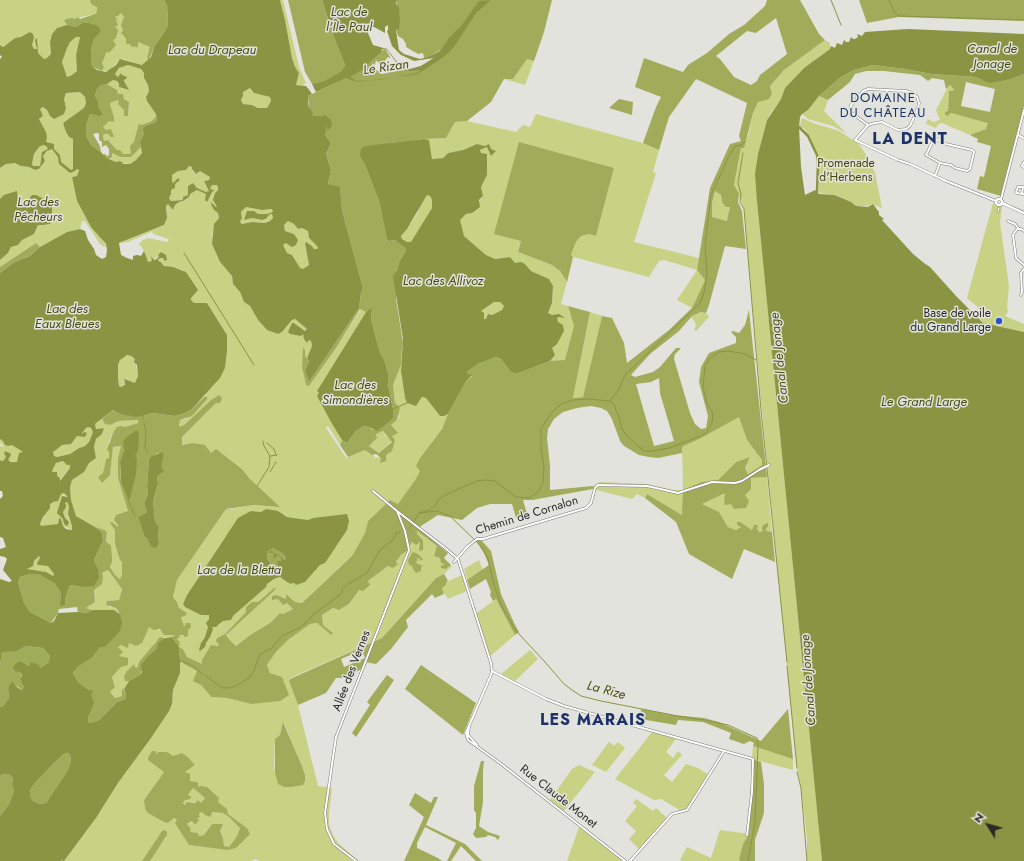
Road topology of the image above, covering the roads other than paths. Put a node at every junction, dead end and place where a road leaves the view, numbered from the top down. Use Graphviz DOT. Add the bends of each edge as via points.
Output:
graph roads {
  1 [pos="1024,110"];
  2 [pos="868,125"];
  3 [pos="1018,135"];
  4 [pos="1024,138"];
  5 [pos="1024,162"];
  6 [pos="940,163"];
  7 [pos="1024,168"];
  8 [pos="935,176"];
  9 [pos="1001,199"];
  10 [pos="996,201"];
  11 [pos="1002,203"];
  12 [pos="1024,213"];
  13 [pos="1008,221"];
  14 [pos="1019,229"];
  15 [pos="1024,231"];
  16 [pos="1024,265"];
  17 [pos="1024,269"];
  18 [pos="1021,295"];
  19 [pos="769,465"];
  20 [pos="373,491"];
  21 [pos="397,511"];
  22 [pos="458,559"];
  23 [pos="454,562"];
  24 [pos="492,671"];
  25 [pos="724,751"];
  26 [pos="747,835"];
  27 [pos="356,861"];
  28 [pos="625,861"];
  29 [pos="630,861"];
  1 -- 3 [label="street"];
  2 -- 2 [label="street" via="851,111 851,105 865,90 906,91 917,97 918,108 906,129 898,130 882,122"];
  2 -- 8 [label="street" via="855,140"];
  3 -- 4 [label="street"];
  3 -- 9 [label="street"];
  5 -- 7 [label="street"];
  6 -- 6 [label="street" via="926,155 935,139 974,152 970,169 967,171"];
  6 -- 8 [label="street"];
  8 -- 10 [label="street"];
  9 -- 10 [label="street"];
  9 -- 11 [label="street"];
  10 -- 11 [label="street" via="998,205"];
  11 -- 12 [label="street"];
  13 -- 14 [label="street"];
  14 -- 15 [label="street"];
  14 -- 16 [label="street" via="1013,235 1016,258"];
  17 -- 18 [label="street" via="1021,273"];
  19 -- 22 [label="street, Chemin de Cornalon" via="742,481 712,482 678,492 647,486 598,485 589,506 477,539"];
  20 -- 21 [label="street, Allée des Vernes"];
  21 -- 22 [label="street"];
  21 -- 27 [label="street, Allée des Vernes" via="409,550 336,737 325,813 327,829 334,844"];
  22 -- 23 [label="street, Chemin de Cornalon"];
  22 -- 24 [label="street"];
  24 -- 25 [label="street" via="554,703"];
  24 -- 28 [label="street, Rue Claude Monet" via="470,722 468,735 479,748"];
  25 -- 26 [label="street" via="753,759"];
  25 -- 29 [label="street" via="687,810 672,814"];
}
